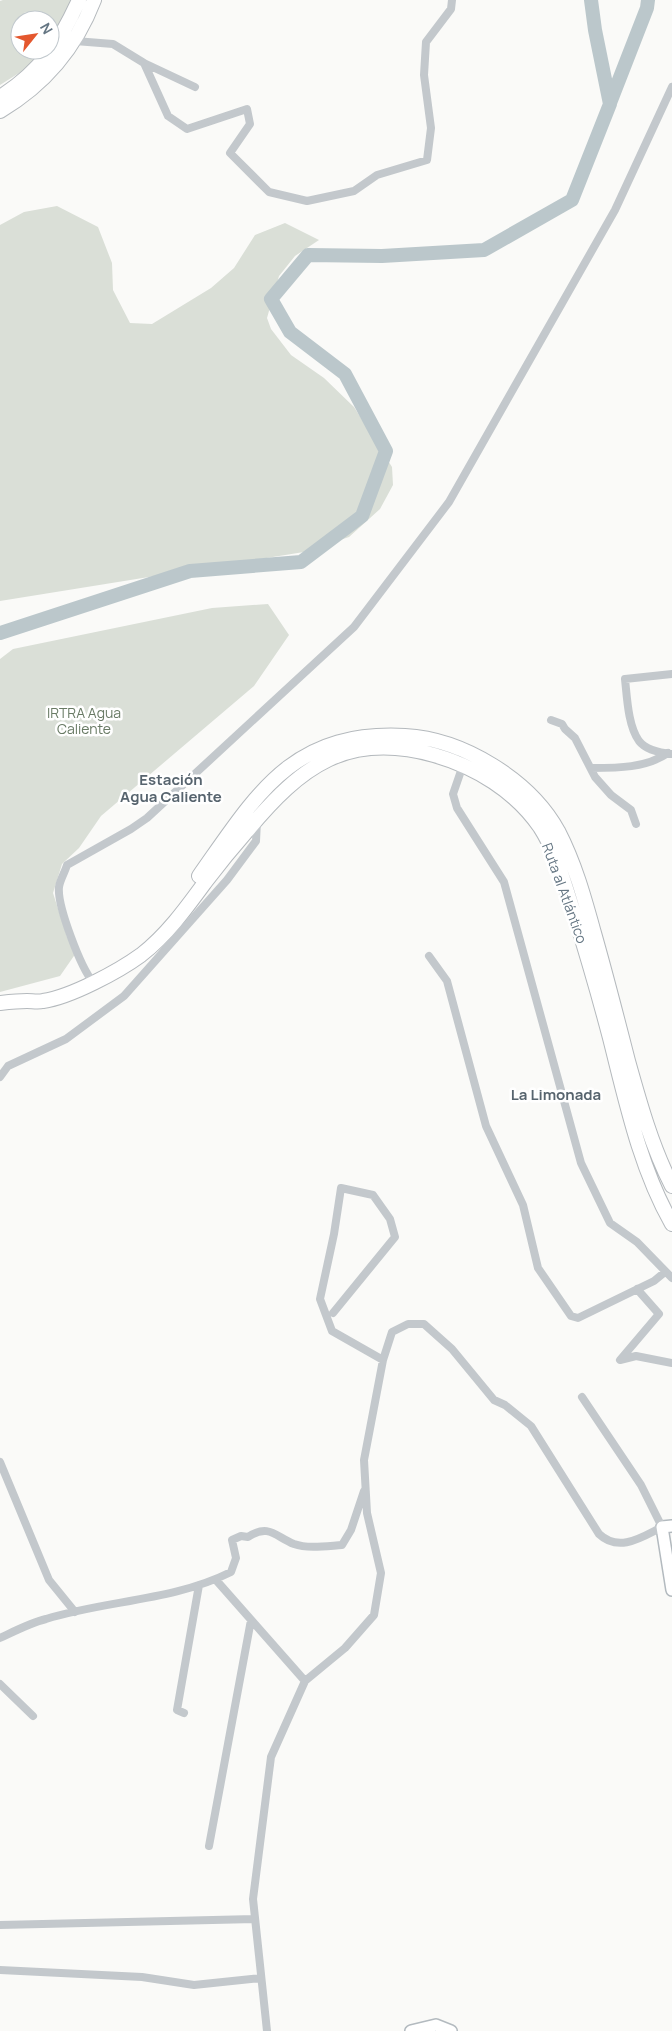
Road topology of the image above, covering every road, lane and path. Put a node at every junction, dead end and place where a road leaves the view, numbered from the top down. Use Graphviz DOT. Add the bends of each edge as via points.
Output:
graph roads {
  1 [pos="79,0"];
  2 [pos="94,0"];
  3 [pos="452,0"];
  4 [pos="75,41"];
  5 [pos="144,63"];
  6 [pos="195,87"];
  7 [pos="672,87"];
  8 [pos="0,98"];
  9 [pos="0,110"];
  10 [pos="672,674"];
  11 [pos="551,720"];
  12 [pos="670,753"];
  13 [pos="463,765"];
  14 [pos="591,768"];
  15 [pos="257,819"];
  16 [pos="636,824"];
  17 [pos="429,956"];
  18 [pos="91,980"];
  19 [pos="0,1003"];
  20 [pos="0,1077"];
  21 [pos="672,1186"];
  22 [pos="672,1224"];
  23 [pos="666,1272"];
  24 [pos="672,1278"];
  25 [pos="637,1289"];
  26 [pos="333,1313"];
  27 [pos="383,1360"];
  28 [pos="672,1363"];
  29 [pos="582,1397"];
  30 [pos="0,1462"];
  31 [pos="366,1486"];
  32 [pos="667,1526"];
  33 [pos="216,1580"];
  34 [pos="198,1585"];
  35 [pos="672,1590"];
  36 [pos="75,1612"];
  37 [pos="251,1620"];
  38 [pos="0,1638"];
  39 [pos="305,1681"];
  40 [pos="0,1684"];
  41 [pos="184,1713"];
  42 [pos="33,1716"];
  43 [pos="209,1846"];
  44 [pos="255,1919"];
  45 [pos="0,1925"];
  46 [pos="0,1970"];
  47 [pos="261,1978"];
  48 [pos="267,2031"];
  49 [pos="411,2031"];
  50 [pos="450,2031"];
  1 -- 8 [label="highway" via="65,31 42,62"];
  2 -- 4 [label="highway"];
  3 -- 5 [label="street" via="451,9 426,42 424,75 431,128 428,160 377,175 354,191 307,201 269,192 230,153 250,124 247,109 187,129 168,116"];
  4 -- 5 [label="street" via="114,44"];
  4 -- 9 [label="highway" via="32,90"];
  5 -- 6 [label="street"];
  7 -- 18 [label="street" via="615,210 448,502 354,627 147,818 67,865 59,887 61,906"];
  10 -- 12 [label="street" via="625,679 628,712 640,742 657,752"];
  11 -- 14 [label="street" via="562,724 575,738"];
  12 -- 14 [label="street" via="636,767"];
  13 -- 15 [label="highway, Ruta al Atlántico" via="414,750 378,747 356,750 331,757 300,775"];
  13 -- 22 [label="highway, Ruta al Atlántico" via="511,794 538,825 553,850 589,960 636,1135"];
  13 -- 23 [label="street" via="453,794 457,808 504,882 581,1163 610,1224 637,1242"];
  14 -- 16 [label="street" via="610,795 631,810"];
  15 -- 18 [label="highway, Ruta al Atlántico" via="167,931 141,955"];
  15 -- 20 [label="street" via="256,841 238,865 124,996 66,1039 8,1066"];
  17 -- 25 [label="street" via="447,981 486,1126 522,1205 538,1268 571,1316 578,1318"];
  18 -- 19 [label="highway, Ruta al Atlántico" via="43,1001"];
  18 -- 21 [label="highway, Ruta al Atlántico" via="139,947 164,922 260,795 278,774 302,758 347,739 378,734 414,736 448,745 477,756 519,783 557,830 578,875 648,1128"];
  23 -- 24 [label="street"];
  23 -- 25 [label="street"];
  25 -- 28 [label="street" via="658,1314 620,1360 636,1356"];
  26 -- 27 [label="street" via="395,1237 390,1219 373,1195 341,1188 320,1300 332,1331"];
  27 -- 31 [label="street" via="364,1460"];
  27 -- 32 [label="street" via="392,1332 408,1324 424,1324 452,1349 494,1400 531,1426 578,1503 606,1541 617,1544 635,1541"];
  29 -- 32 [label="street"];
  30 -- 36 [label="street" via="49,1580"];
  31 -- 33 [label="street" via="351,1530 342,1545 295,1544 271,1531 255,1532 232,1540 236,1558 231,1572"];
  31 -- 39 [label="street" via="367,1514 381,1574 374,1615 344,1648"];
  32 -- 35 [label="street"];
  33 -- 34 [label="street"];
  33 -- 37 [label="street"];
  34 -- 36 [label="street"];
  34 -- 41 [label="street" via="177,1710"];
  36 -- 38 [label="street" via="45,1619"];
  37 -- 39 [label="street"];
  37 -- 43 [label="street"];
  39 -- 44 [label="street" via="271,1756 253,1899"];
  40 -- 42 [label="street"];
  44 -- 45 [label="street"];
  44 -- 47 [label="street"];
  46 -- 47 [label="street" via="142,1977 194,1985"];
  47 -- 48 [label="street"];
  49 -- 50 [label="street" via="436,2025"];
}
